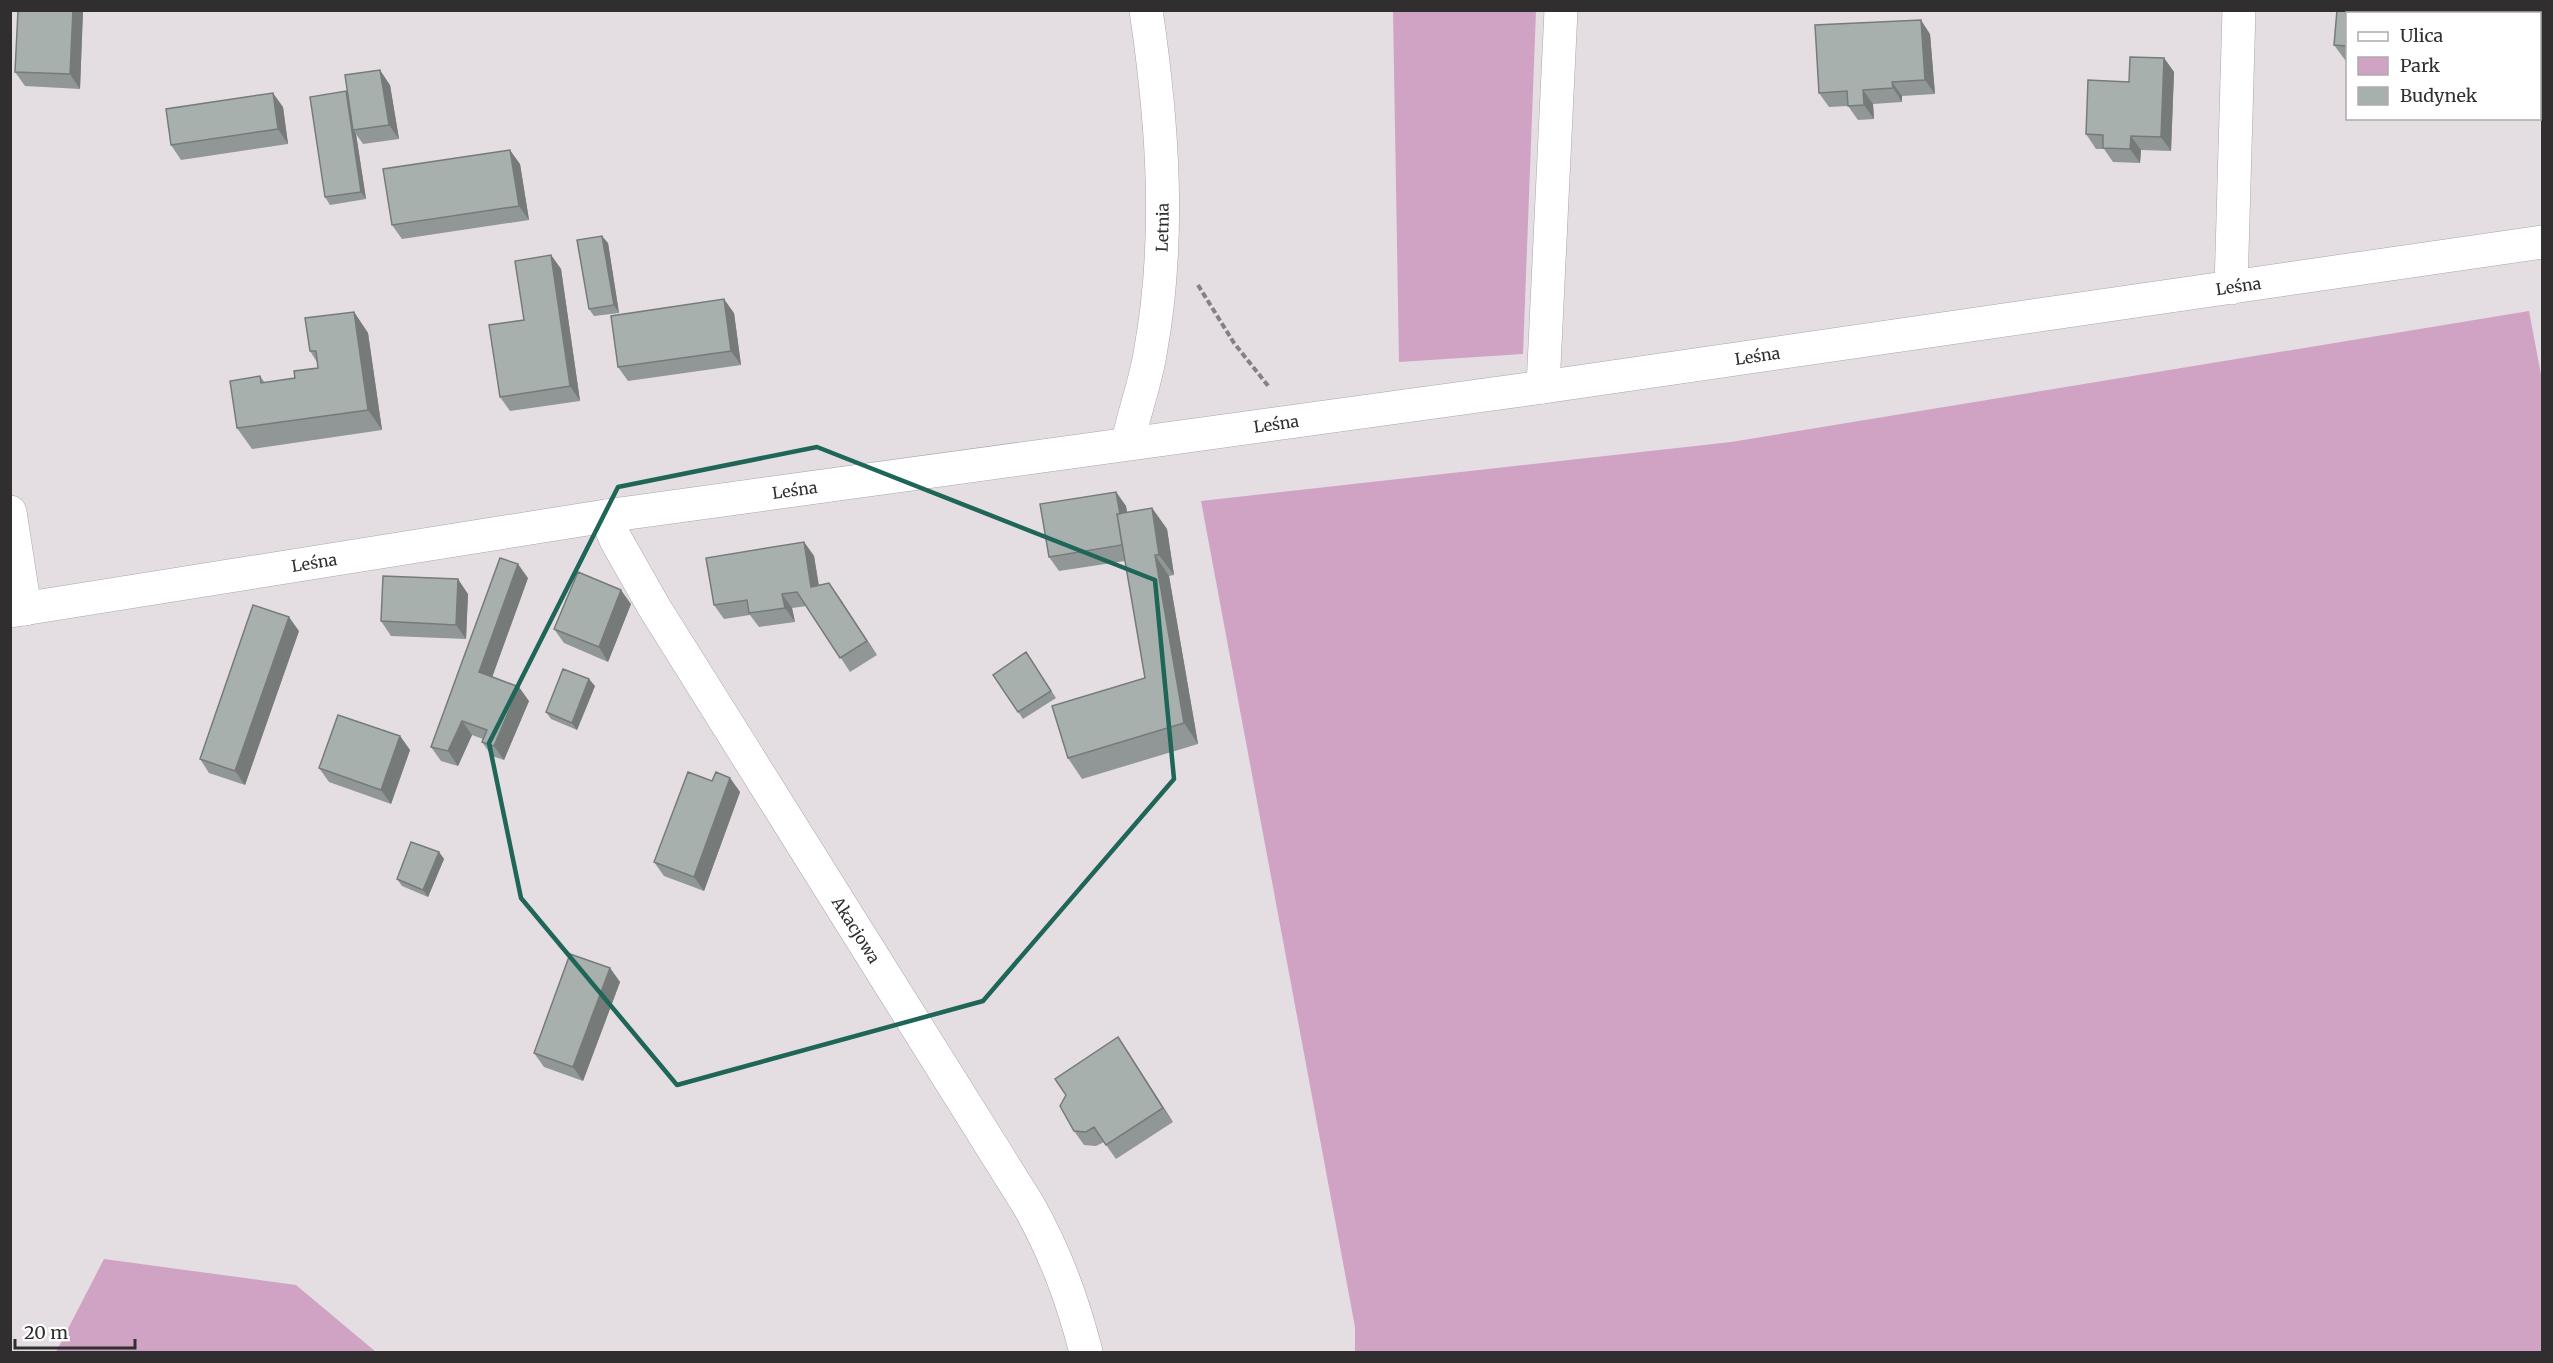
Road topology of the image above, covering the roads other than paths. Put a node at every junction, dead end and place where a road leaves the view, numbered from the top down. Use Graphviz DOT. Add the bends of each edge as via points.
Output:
graph roads {
  1 [pos="1146,10"];
  2 [pos="1561,10"];
  3 [pos="2239,10"];
  4 [pos="2542,242"];
  5 [pos="2231,288"];
  6 [pos="1544,387"];
  7 [pos="1128,442"];
  8 [pos="10,512"];
  9 [pos="606,516"];
  10 [pos="18,610"];
  11 [pos="1086,1353"];
  1 -- 7 [label="street, Letnia" via="1161,125 1164,224 1150,355"];
  2 -- 6 [label="street"];
  3 -- 5 [label="street"];
  4 -- 5 [label="street, Leśna"];
  5 -- 6 [label="street, Leśna"];
  6 -- 7 [label="street, Leśna"];
  7 -- 9 [label="street, Leśna"];
  8 -- 10 [label="street"];
  9 -- 10 [label="street, Leśna"];
  9 -- 11 [label="street, Akacjowa" via="654,607 1029,1206 1061,1269"];
}
